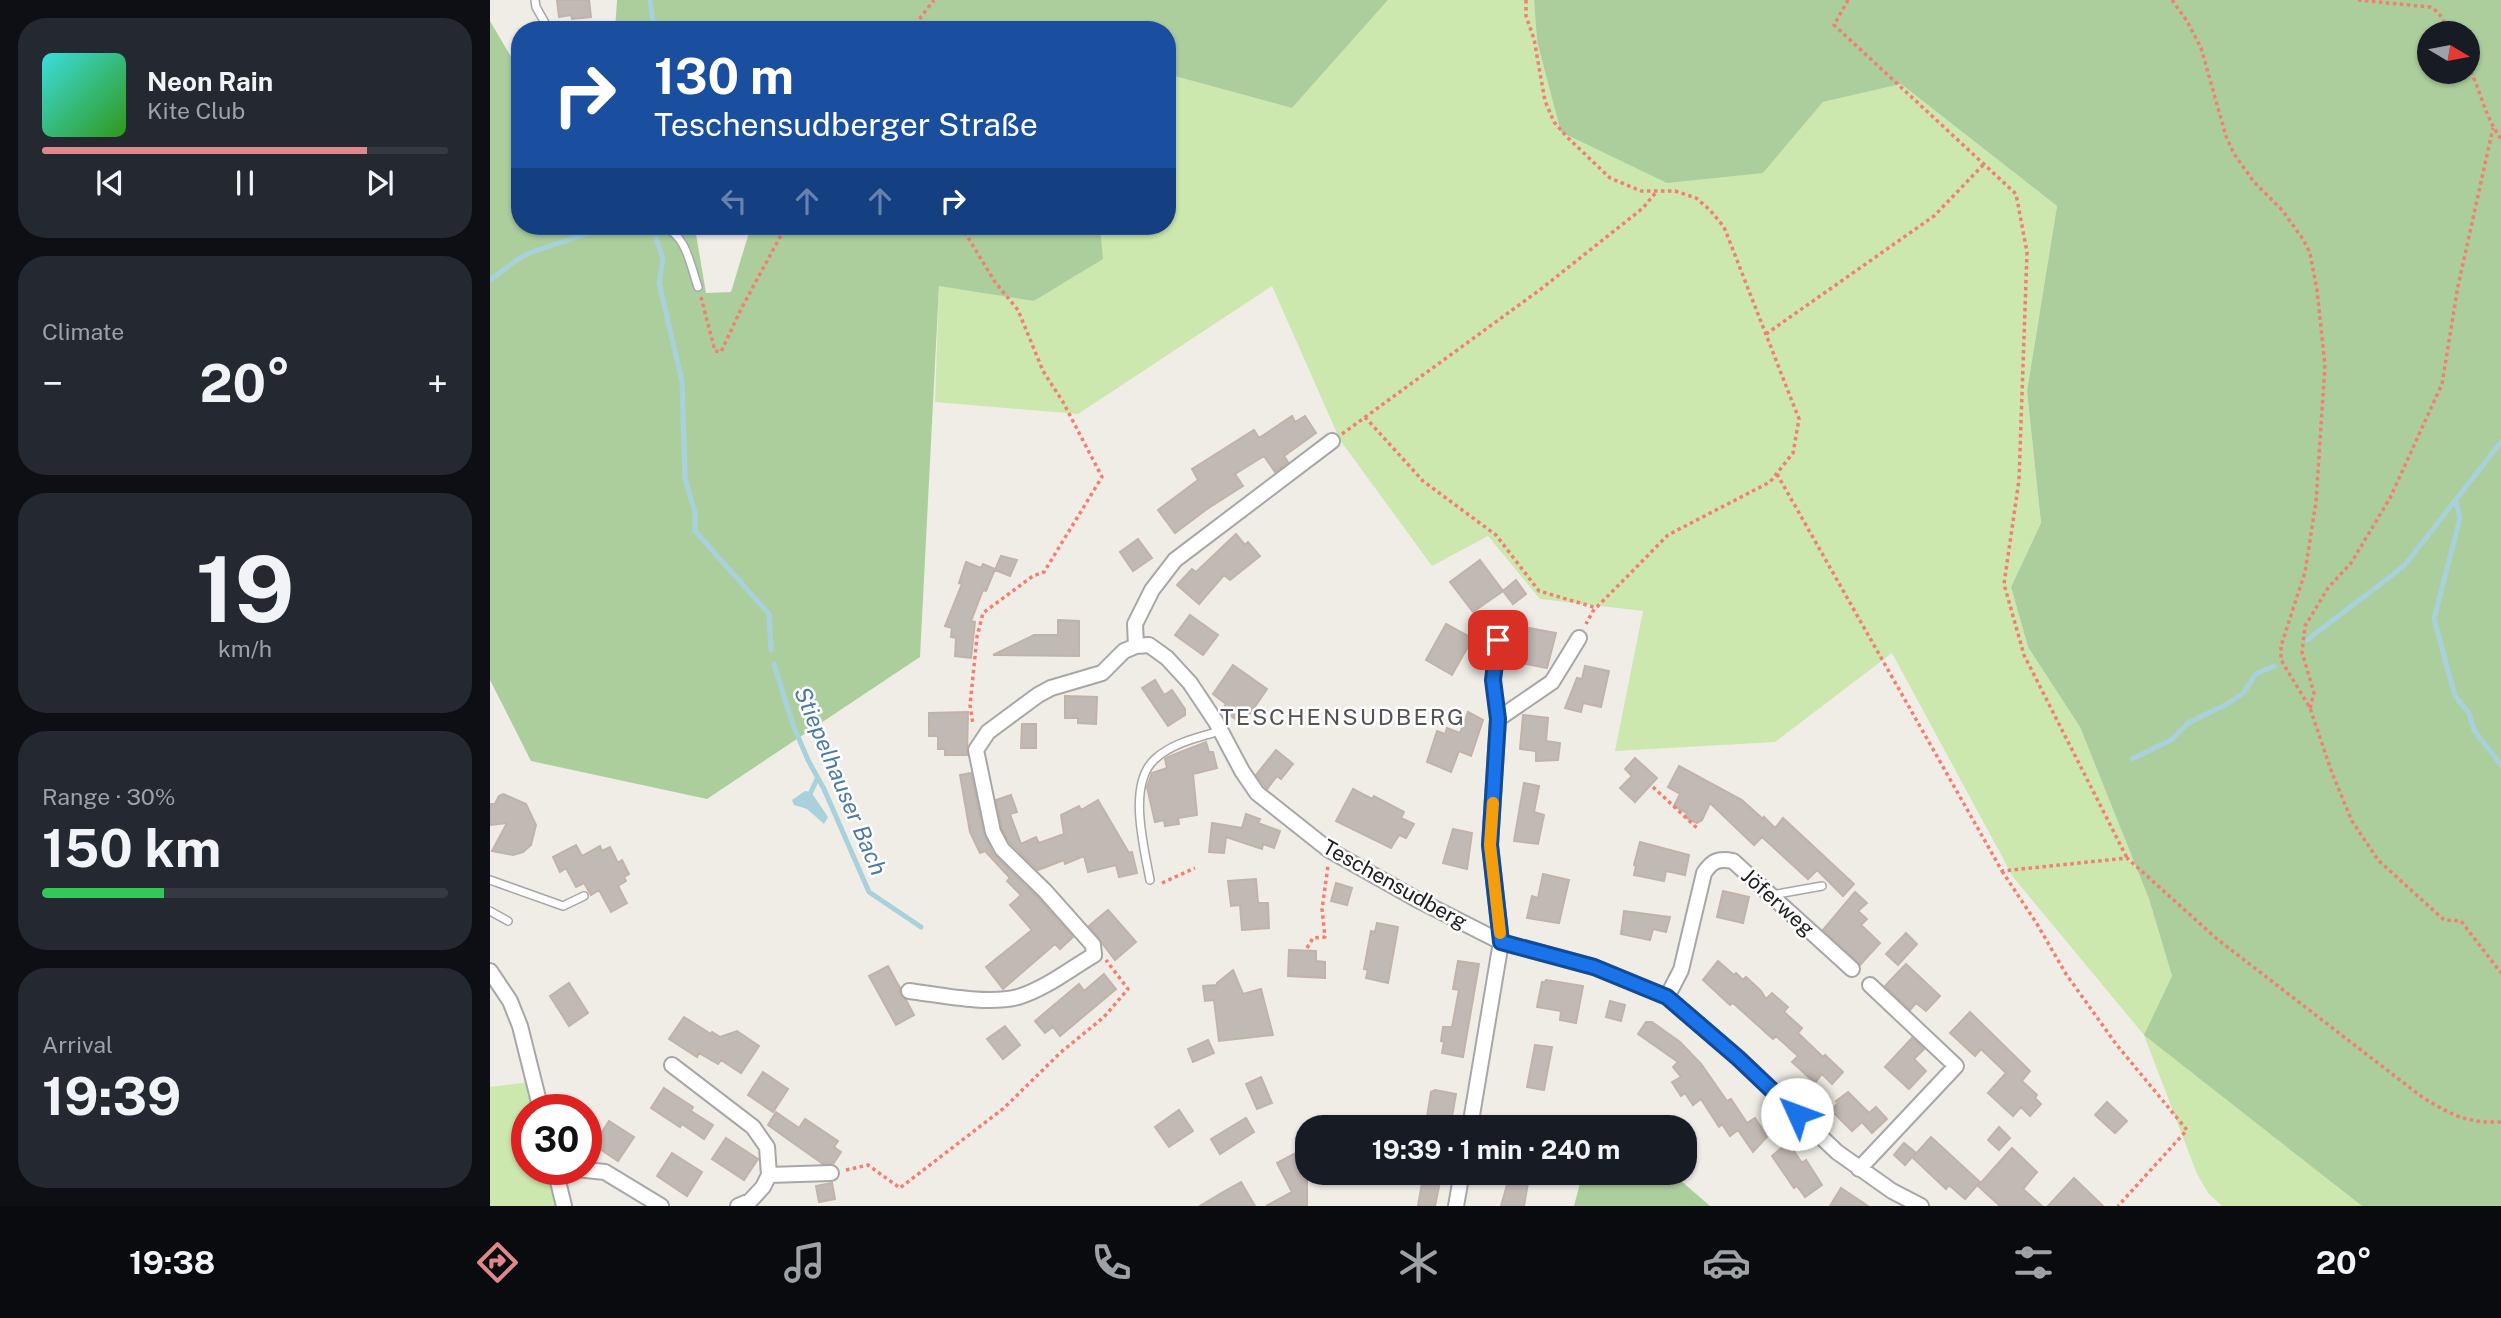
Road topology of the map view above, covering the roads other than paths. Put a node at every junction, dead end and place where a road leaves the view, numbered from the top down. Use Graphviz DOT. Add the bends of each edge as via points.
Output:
graph roads {
  1 [pos="535,0"];
  2 [pos="544,21"];
  3 [pos="675,235"];
  4 [pos="698,287"];
  5 [pos="1332,441"];
  6 [pos="1501,620"];
  7 [pos="1579,638"];
  8 [pos="1136,646"];
  9 [pos="1498,719"];
  10 [pos="1220,731"];
  11 [pos="490,880"];
  12 [pos="1150,880"];
  13 [pos="1822,886"];
  14 [pos="1771,895"];
  15 [pos="584,896"];
  16 [pos="490,911"];
  17 [pos="508,921"];
  18 [pos="1501,942"];
  19 [pos="1852,969"];
  20 [pos="490,971"];
  21 [pos="1870,985"];
  22 [pos="909,991"];
  23 [pos="1667,997"];
  24 [pos="672,1065"];
  25 [pos="538,1094"];
  26 [pos="1471,1115"];
  27 [pos="1859,1169"];
  28 [pos="602,1172"];
  29 [pos="831,1173"];
  30 [pos="769,1175"];
  31 [pos="559,1185"];
  32 [pos="1460,1185"];
  33 [pos="564,1206"];
  34 [pos="661,1206"];
  35 [pos="738,1206"];
  36 [pos="1456,1206"];
  37 [pos="1921,1206"];
  1 -- 2 [label="lane"];
  3 -- 4 [label="lane" via="681,239"];
  5 -- 8 [label="street" via="1175,560 1152,590 1135,624"];
  6 -- 9 [label="lane" via="1493,680"];
  7 -- 9 [label="street" via="1552,682"];
  8 -- 10 [label="street, Teschensudberg" via="1149,645 1167,658 1190,683"];
  8 -- 22 [label="street" via="1124,651 1102,673 1038,695 988,732 976,750 993,832 1002,849 1093,945 1094,955 1020,996 999,1000"];
  9 -- 18 [label="street" via="1490,845"];
  10 -- 12 [label="lane" via="1171,748 1144,771 1139,792"];
  10 -- 18 [label="street, Teschensudberg" via="1257,793 1329,850"];
  11 -- 15 [label="lane" via="562,905"];
  13 -- 14 [label="lane"];
  14 -- 19 [label="street, Jöferweg"];
  14 -- 23 [label="street, Jöferweg" via="1733,861 1711,862 1703,873 1681,970"];
  16 -- 17 [label="lane"];
  18 -- 23 [label="street" via="1594,967"];
  18 -- 26 [label="street"];
  20 -- 25 [label="street" via="520,1026"];
  21 -- 27 [label="street" via="1956,1066"];
  23 -- 27 [label="street"];
  24 -- 30 [label="street" via="761,1136 767,1147"];
  27 -- 37 [label="street"];
  28 -- 34 [label="street"];
  29 -- 30 [label="street"];
  30 -- 35 [label="street" via="750,1201"];
  31 -- 33 [label="street"];
  32 -- 36 [label="street"];
}
